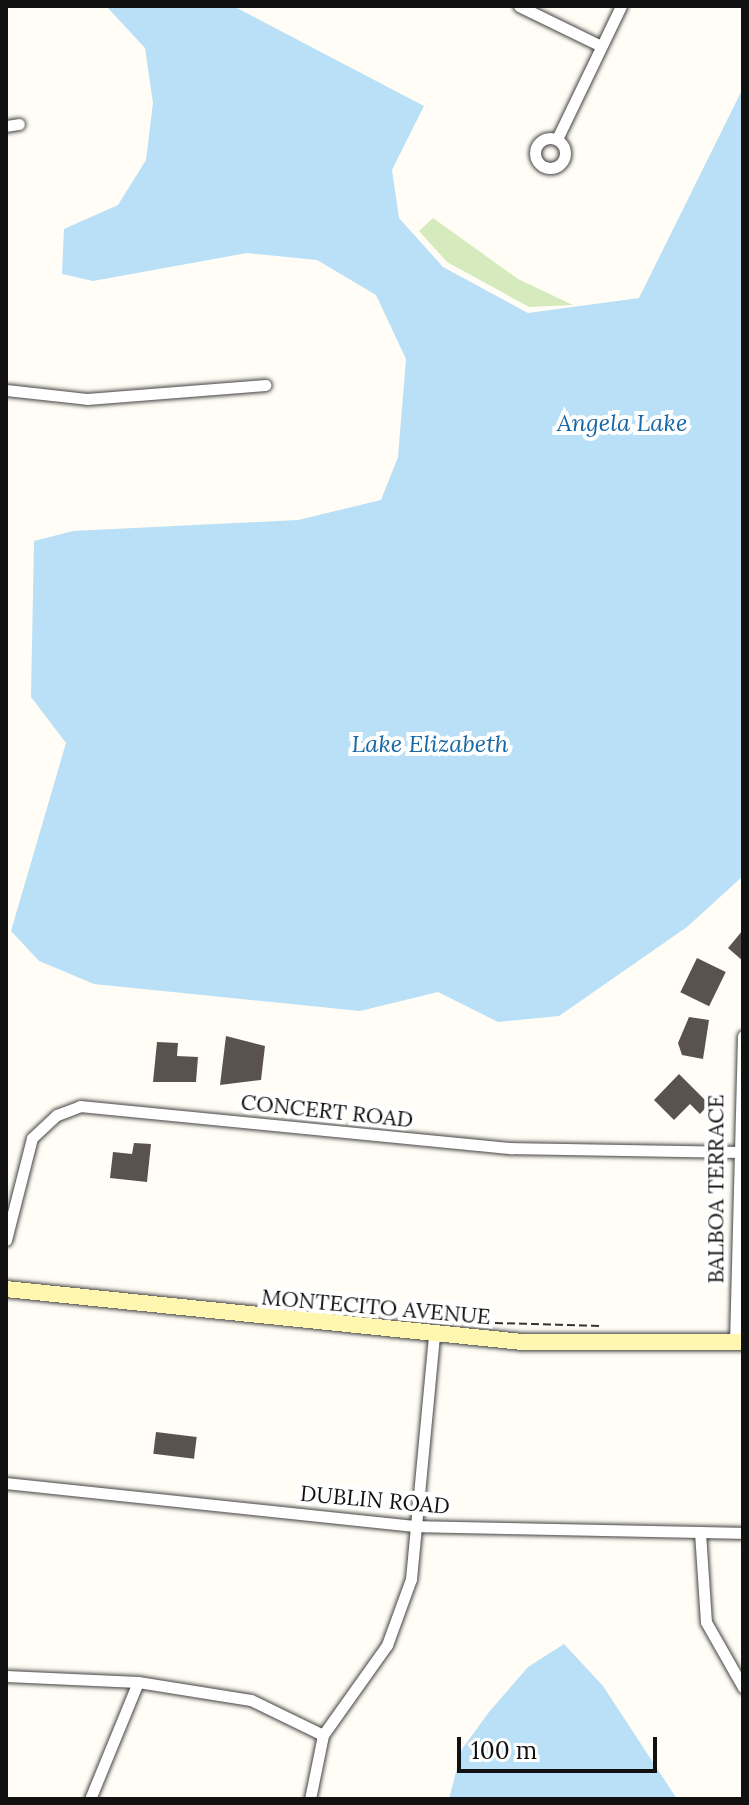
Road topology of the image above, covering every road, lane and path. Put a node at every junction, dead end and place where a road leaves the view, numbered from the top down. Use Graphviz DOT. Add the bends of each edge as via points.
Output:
graph roads {
  1 [pos="519,6"];
  2 [pos="621,6"];
  3 [pos="601,46"];
  4 [pos="19,124"];
  5 [pos="6,126"];
  6 [pos="557,139"];
  7 [pos="265,385"];
  8 [pos="6,390"];
  9 [pos="743,1036"];
  10 [pos="735,1152"];
  11 [pos="6,1240"];
  12 [pos="6,1289"];
  13 [pos="486,1323"];
  14 [pos="605,1326"];
  15 [pos="434,1335"];
  16 [pos="739,1342"];
  17 [pos="6,1483"];
  18 [pos="414,1526"];
  19 [pos="700,1532"];
  20 [pos="743,1533"];
  21 [pos="6,1676"];
  22 [pos="138,1682"];
  23 [pos="743,1687"];
  24 [pos="323,1735"];
  25 [pos="90,1799"];
  26 [pos="310,1799"];
  1 -- 3 [label="street"];
  2 -- 3 [label="street"];
  3 -- 6 [label="street"];
  4 -- 5 [label="street"];
  7 -- 8 [label="street" via="87,399"];
  9 -- 10 [label="street, BALBOA TERRACE"];
  10 -- 11 [label="street, CONCERT ROAD" via="496,1147 80,1106 57,1115 32,1138"];
  10 -- 16 [label="street, BALBOA TERRACE"];
  12 -- 15 [label="street, MONTECITO AVENUE"];
  13 -- 14 [label="path"];
  15 -- 16 [label="street, MONTECITO AVENUE"];
  15 -- 18 [label="street"];
  17 -- 18 [label="street, DUBLIN ROAD"];
  18 -- 19 [label="street, DUBLIN ROAD"];
  18 -- 24 [label="street" via="411,1579 387,1645"];
  19 -- 20 [label="street, DUBLIN ROAD"];
  19 -- 23 [label="street" via="706,1622"];
  21 -- 22 [label="street"];
  22 -- 24 [label="street" via="251,1700"];
  22 -- 25 [label="street"];
  24 -- 26 [label="street"];
}
